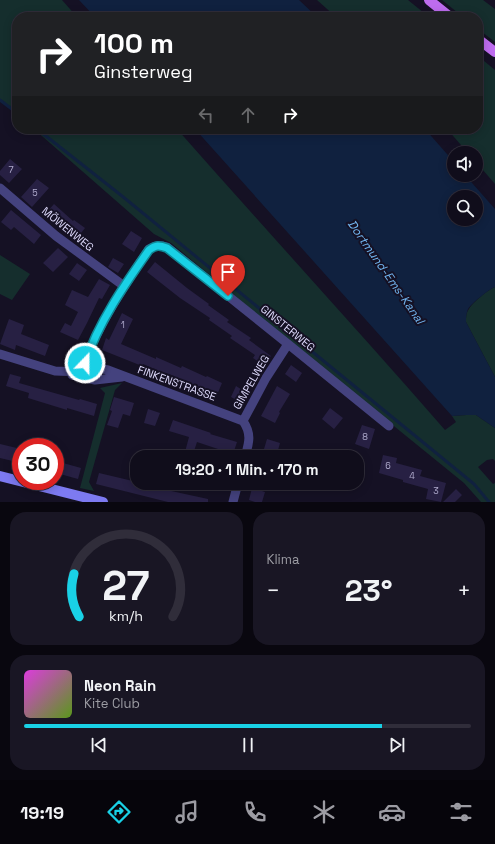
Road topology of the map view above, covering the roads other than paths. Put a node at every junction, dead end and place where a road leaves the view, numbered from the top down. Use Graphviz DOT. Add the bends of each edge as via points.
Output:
graph roads {
  1 [pos="429,0"];
  2 [pos="444,12"];
  3 [pos="483,43"];
  4 [pos="495,52"];
  5 [pos="0,188"];
  6 [pos="124,286"];
  7 [pos="288,344"];
  8 [pos="0,354"];
  9 [pos="55,371"];
  10 [pos="82,372"];
  11 [pos="125,377"];
  12 [pos="243,421"];
  13 [pos="389,426"];
  14 [pos="247,450"];
  15 [pos="0,476"];
  16 [pos="236,490"];
  17 [pos="103,502"];
  18 [pos="233,502"];
  1 -- 2 [label="main road"];
  3 -- 4 [label="main road"];
  5 -- 6 [label="street, MÖWENWEG" via="56,236"];
  6 -- 7 [label="street, GINSTERWEG" via="149,250 160,245"];
  6 -- 10 [label="street" via="98,330"];
  7 -- 12 [label="street, GIMPELWEG"];
  7 -- 13 [label="street, GINSTERWEG"];
  8 -- 9 [label="street, FINKENSTRASSE"];
  9 -- 10 [label="street, FINKENSTRASSE"];
  9 -- 11 [label="street, FINKENSTRASSE" via="95,380"];
  10 -- 11 [label="street, FINKENSTRASSE" via="95,367"];
  11 -- 12 [label="street, FINKENSTRASSE"];
  12 -- 14 [label="street, GIMPELWEG" via="249,435"];
  15 -- 17 [label="street"];
  16 -- 18 [label="street"];
}
